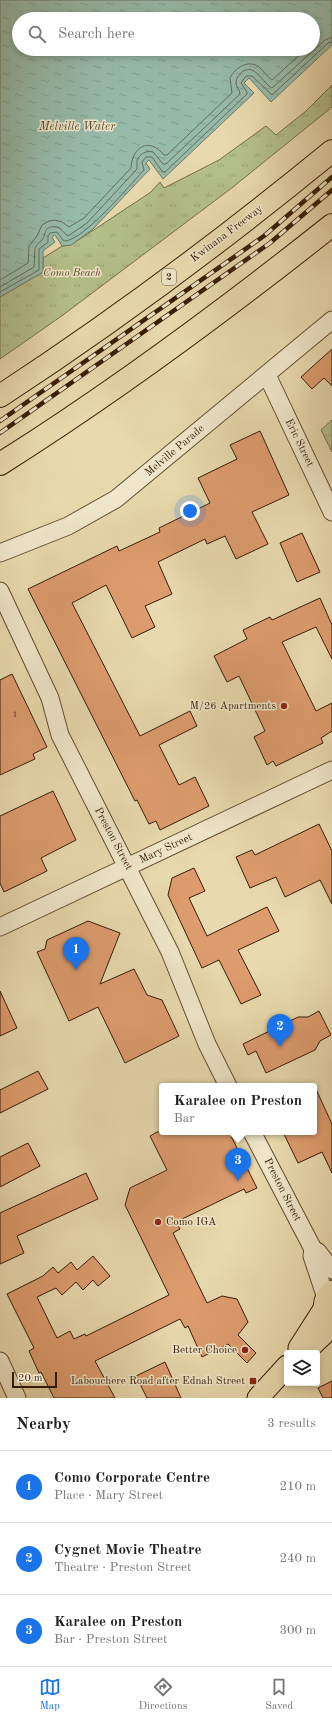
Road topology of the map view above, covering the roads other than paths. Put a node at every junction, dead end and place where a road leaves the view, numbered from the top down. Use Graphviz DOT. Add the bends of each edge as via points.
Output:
graph roads {
  1 [pos="332,151"];
  2 [pos="332,225"];
  3 [pos="332,320"];
  4 [pos="267,375"];
  5 [pos="0,396"];
  6 [pos="0,464"];
  7 [pos="332,512"];
  8 [pos="0,553"];
  9 [pos="0,591"];
  10 [pos="332,770"];
  11 [pos="128,866"];
  12 [pos="0,927"];
  13 [pos="226,1083"];
  14 [pos="254,1135"];
  15 [pos="313,1249"];
  16 [pos="332,1270"];
  17 [pos="329,1310"];
  18 [pos="299,1350"];
  19 [pos="0,1361"];
  20 [pos="284,1369"];
  21 [pos="17,1398"];
  22 [pos="258,1398"];
  1 -- 5 [label="highway, Kwinana Freeway / 2" via="259,211 86,338"];
  2 -- 6 [label="highway" via="193,332 58,427"];
  3 -- 4 [label="street, Melville Parade"];
  4 -- 7 [label="street, Eric Street"];
  4 -- 8 [label="street, Melville Parade" via="116,499 68,526"];
  9 -- 11 [label="street, Preston Street" via="50,698 60,735"];
  10 -- 11 [label="street, Mary Street"];
  11 -- 12 [label="street, Mary Street"];
  11 -- 13 [label="street, Preston Street" via="170,952 207,1044"];
  14 -- 15 [label="street, Preston Street"];
  15 -- 16 [label="street, Preston Street"];
  15 -- 17 [label="street, Preston Street" via="312,1256"];
  17 -- 18 [label="main road"];
  19 -- 21 [label="street"];
  20 -- 22 [label="main road"];
}
